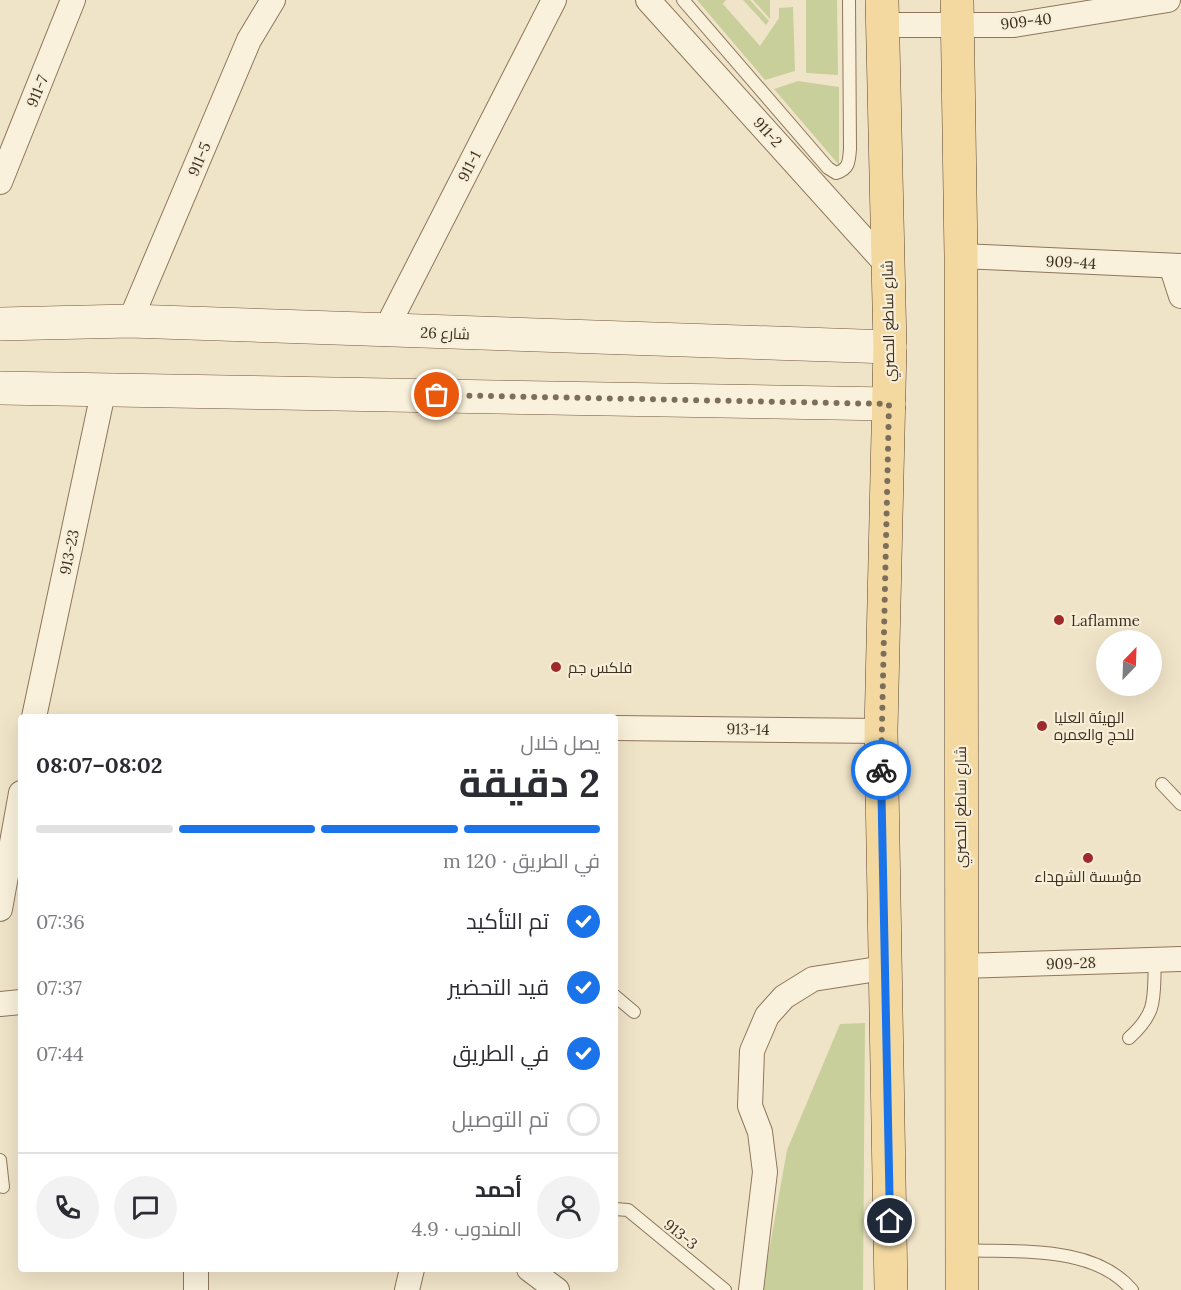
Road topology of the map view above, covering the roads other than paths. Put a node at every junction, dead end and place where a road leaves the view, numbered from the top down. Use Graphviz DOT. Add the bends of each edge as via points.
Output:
graph roads {
  1 [pos="73,0"];
  2 [pos="273,0"];
  3 [pos="554,0"];
  4 [pos="648,0"];
  5 [pos="683,0"];
  6 [pos="849,0"];
  7 [pos="1168,0"];
  8 [pos="882,13"];
  9 [pos="957,13"];
  10 [pos="0,182"];
  11 [pos="961,256"];
  12 [pos="887,266"];
  13 [pos="1176,267"];
  14 [pos="1181,296"];
  15 [pos="130,321"];
  16 [pos="0,324"];
  17 [pos="385,331"];
  18 [pos="890,347"];
  19 [pos="0,388"];
  20 [pos="104,388"];
  21 [pos="889,404"];
  22 [pos="35,714"];
  23 [pos="618,728"];
  24 [pos="881,731"];
  25 [pos="1162,784"];
  26 [pos="18,804"];
  27 [pos="1181,804"];
  28 [pos="6,850"];
  29 [pos="0,909"];
  30 [pos="1181,959"];
  31 [pos="1155,960"];
  32 [pos="960,966"];
  33 [pos="884,968"];
  34 [pos="618,999"];
  35 [pos="18,1002"];
  36 [pos="0,1004"];
  37 [pos="634,1012"];
  38 [pos="1130,1038"];
  39 [pos="0,1160"];
  40 [pos="3,1186"];
  41 [pos="618,1209"];
  42 [pos="962,1250"];
  43 [pos="196,1272"];
  44 [pos="411,1272"];
  45 [pos="533,1272"];
  46 [pos="196,1290"];
  47 [pos="407,1290"];
  48 [pos="557,1290"];
  49 [pos="725,1290"];
  50 [pos="751,1290"];
  51 [pos="891,1290"];
  52 [pos="962,1290"];
  53 [pos="1132,1290"];
  1 -- 10 [label="street, 911-7"];
  2 -- 15 [label="street, 911-5" via="249,40"];
  3 -- 17 [label="street, 911-1"];
  4 -- 12 [label="street, 911-2"];
  5 -- 6 [label="lane" via="836,173 849,164"];
  7 -- 9 [label="street, 909-40" via="1014,25"];
  8 -- 9 [label="street, 909-40"];
  8 -- 12 [label="main road, شارع ساطع الحصري"];
  9 -- 11 [label="main road, شارع ساطع الحصري"];
  11 -- 13 [label="street, 909-44"];
  11 -- 32 [label="main road, شارع ساطع الحصري"];
  12 -- 18 [label="main road, شارع ساطع الحصري"];
  13 -- 14 [label="street"];
  15 -- 16 [label="street, شارع 26"];
  15 -- 17 [label="street, شارع 26"];
  17 -- 18 [label="street, شارع 26"];
  18 -- 21 [label="main road, شارع ساطع الحصري"];
  19 -- 20 [label="street"];
  20 -- 21 [label="street"];
  20 -- 22 [label="street, 913-23"];
  21 -- 24 [label="main road, شارع ساطع الحصري"];
  23 -- 24 [label="street, 913-14"];
  24 -- 33 [label="main road, شارع ساطع الحصري"];
  25 -- 27 [label="lane"];
  26 -- 28 [label="street"];
  28 -- 29 [label="street"];
  30 -- 31 [label="street, 909-28"];
  31 -- 32 [label="street, 909-28"];
  31 -- 38 [label="lane" via="1153,1005 1146,1023"];
  32 -- 42 [label="main road, شارع ساطع الحصري"];
  33 -- 50 [label="street" via="813,979 784,997 767,1016 752,1051 750,1106 760,1132 765,1172"];
  33 -- 51 [label="main road, شارع ساطع الحصري"];
  34 -- 37 [label="lane"];
  35 -- 36 [label="street"];
  39 -- 40 [label="lane"];
  41 -- 49 [label="lane, 913-3" via="628,1210"];
  42 -- 52 [label="main road, شارع ساطع الحصري"];
  42 -- 53 [label="lane" via="1067,1255 1099,1266"];
  43 -- 46 [label="street"];
  44 -- 47 [label="street"];
  45 -- 48 [label="street"];
}
